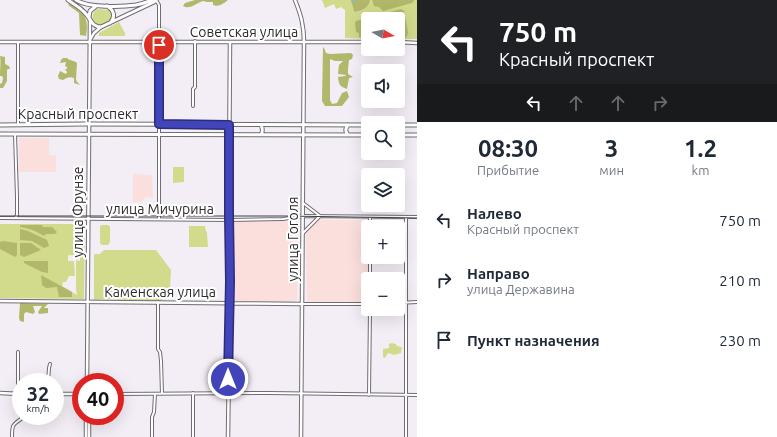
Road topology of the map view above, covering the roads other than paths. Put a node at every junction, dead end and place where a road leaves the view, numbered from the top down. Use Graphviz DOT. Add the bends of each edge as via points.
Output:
graph roads {
  1 [pos="68,0"];
  2 [pos="76,0"];
  3 [pos="152,0"];
  4 [pos="156,0"];
  5 [pos="295,0"];
  6 [pos="96,6"];
  7 [pos="107,6"];
  8 [pos="90,19"];
  9 [pos="109,24"];
  10 [pos="101,27"];
  11 [pos="159,41"];
  12 [pos="194,41"];
  13 [pos="0,42"];
  14 [pos="18,42"];
  15 [pos="89,42"];
  16 [pos="230,42"];
  17 [pos="304,42"];
  18 [pos="361,42"];
  19 [pos="405,42"];
  20 [pos="417,43"];
  21 [pos="193,106"];
  22 [pos="88,124"];
  23 [pos="159,124"];
  24 [pos="0,125"];
  25 [pos="18,125"];
  26 [pos="229,125"];
  27 [pos="261,125"];
  28 [pos="304,125"];
  29 [pos="348,125"];
  30 [pos="361,125"];
  31 [pos="405,125"];
  32 [pos="417,125"];
  33 [pos="0,134"];
  34 [pos="15,134"];
  35 [pos="89,134"];
  36 [pos="159,135"];
  37 [pos="229,135"];
  38 [pos="261,135"];
  39 [pos="304,135"];
  40 [pos="348,135"];
  41 [pos="361,135"];
  42 [pos="405,135"];
  43 [pos="417,135"];
  44 [pos="303,203"];
  45 [pos="303,216"];
  46 [pos="320,216"];
  47 [pos="370,217"];
  48 [pos="406,217"];
  49 [pos="417,217"];
  50 [pos="0,218"];
  51 [pos="15,218"];
  52 [pos="88,218"];
  53 [pos="159,219"];
  54 [pos="229,220"];
  55 [pos="303,233"];
  56 [pos="0,301"];
  57 [pos="158,302"];
  58 [pos="406,302"];
  59 [pos="417,302"];
  60 [pos="87,303"];
  61 [pos="229,303"];
  62 [pos="302,304"];
  63 [pos="361,304"];
  64 [pos="370,316"];
  65 [pos="18,352"];
  66 [pos="50,364"];
  67 [pos="19,373"];
  68 [pos="49,373"];
  69 [pos="87,373"];
  70 [pos="0,393"];
  71 [pos="193,393"];
  72 [pos="12,394"];
  73 [pos="124,394"];
  74 [pos="155,394"];
  75 [pos="162,394"];
  76 [pos="228,394"];
  77 [pos="302,394"];
  78 [pos="369,395"];
  79 [pos="406,395"];
  80 [pos="417,395"];
  81 [pos="13,425"];
  82 [pos="86,425"];
  83 [pos="89,425"];
  84 [pos="12,437"];
  85 [pos="86,437"];
  86 [pos="89,437"];
  87 [pos="152,437"];
  88 [pos="193,437"];
  89 [pos="228,437"];
  90 [pos="301,437"];
  91 [pos="406,437"];
  1 -- 8 [label="main road"];
  2 -- 6 [label="main road"];
  3 -- 7 [label="main road" via="134,5"];
  4 -- 9 [label="main road"];
  4 -- 11 [label="street" via="159,5"];
  5 -- 17 [label="street, улица Гоголя" via="303,22"];
  6 -- 7 [label="main road"];
  6 -- 8 [label="main road" via="90,11"];
  7 -- 9 [label="main road" via="114,14"];
  8 -- 10 [label="main road" via="94,25"];
  8 -- 15 [label="street, улица Фрунзе"];
  9 -- 10 [label="main road"];
  10 -- 15 [label="street"];
  11 -- 12 [label="street, Советская улица"];
  11 -- 15 [label="street, Советская улица"];
  11 -- 23 [label="street"];
  12 -- 16 [label="street, Советская улица"];
  12 -- 21 [label="street"];
  13 -- 14 [label="street, Советская улица"];
  14 -- 15 [label="street, Советская улица"];
  14 -- 25 [label="street"];
  15 -- 22 [label="street, улица Фрунзе"];
  16 -- 17 [label="street, Советская улица"];
  16 -- 26 [label="street"];
  17 -- 18 [label="street, Советская улица"];
  17 -- 28 [label="street, улица Гоголя"];
  19 -- 20 [label="street"];
  22 -- 23 [label="main road, Красный проспект"];
  22 -- 25 [label="main road, Красный проспект"];
  22 -- 35 [label="street, улица Фрунзе"];
  23 -- 26 [label="main road, Красный проспект"];
  23 -- 36 [label="street"];
  24 -- 25 [label="main road, Красный проспект"];
  26 -- 27 [label="main road, Красный проспект"];
  26 -- 37 [label="street"];
  27 -- 28 [label="main road, Красный проспект"];
  27 -- 38 [label="main road"];
  28 -- 29 [label="main road, Красный проспект"];
  28 -- 39 [label="street, улица Гоголя"];
  29 -- 30 [label="main road, Красный проспект"];
  29 -- 40 [label="main road"];
  31 -- 32 [label="main road"];
  33 -- 34 [label="main road, Красный проспект"];
  34 -- 35 [label="main road, Красный проспект"];
  34 -- 51 [label="street"];
  35 -- 36 [label="main road, Красный проспект"];
  35 -- 52 [label="street, улица Фрунзе"];
  36 -- 37 [label="main road, Красный проспект"];
  36 -- 53 [label="street"];
  37 -- 38 [label="main road, Красный проспект"];
  37 -- 54 [label="street"];
  38 -- 39 [label="main road, Красный проспект"];
  39 -- 40 [label="main road, Красный проспект"];
  39 -- 44 [label="street, улица Гоголя"];
  40 -- 41 [label="main road, Красный проспект"];
  42 -- 43 [label="main road"];
  44 -- 45 [label="street, улица Гоголя"];
  44 -- 46 [label="street"];
  45 -- 46 [label="street, улица Мичурина"];
  45 -- 54 [label="street, улица Мичурина"];
  45 -- 55 [label="street, улица Гоголя"];
  46 -- 47 [label="street, улица Мичурина"];
  46 -- 55 [label="street"];
  47 -- 48 [label="street, улица Мичурина"];
  48 -- 49 [label="street, улица Мичурина"];
  48 -- 58 [label="street"];
  50 -- 51 [label="street, улица Мичурина"];
  51 -- 52 [label="street, улица Мичурина"];
  52 -- 53 [label="street, улица Мичурина"];
  52 -- 60 [label="street, улица Фрунзе"];
  53 -- 54 [label="street, улица Мичурина"];
  54 -- 61 [label="street"];
  55 -- 62 [label="street, улица Гоголя"];
  56 -- 60 [label="street, Каменская улица"];
  57 -- 60 [label="street, Каменская улица"];
  57 -- 61 [label="street, Каменская улица"];
  57 -- 75 [label="street" via="158,349"];
  58 -- 59 [label="street"];
  58 -- 79 [label="street"];
  60 -- 69 [label="street, улица Фрунзе"];
  61 -- 62 [label="street, Каменская улица"];
  61 -- 76 [label="street"];
  62 -- 63 [label="street, Каменская улица"];
  62 -- 77 [label="street, улица Гоголя"];
  64 -- 78 [label="street"];
  65 -- 67 [label="street"];
  66 -- 68 [label="street"];
  70 -- 72 [label="street"];
  71 -- 75 [label="street"];
  71 -- 76 [label="street"];
  71 -- 88 [label="street"];
  73 -- 74 [label="street"];
  74 -- 75 [label="street"];
  74 -- 87 [label="street"];
  76 -- 77 [label="street"];
  76 -- 89 [label="street"];
  77 -- 78 [label="street"];
  77 -- 90 [label="street, улица Гоголя"];
  78 -- 79 [label="street"];
  79 -- 80 [label="street"];
  79 -- 91 [label="street"];
  81 -- 84 [label="street"];
  82 -- 85 [label="street"];
  83 -- 86 [label="street"];
}
